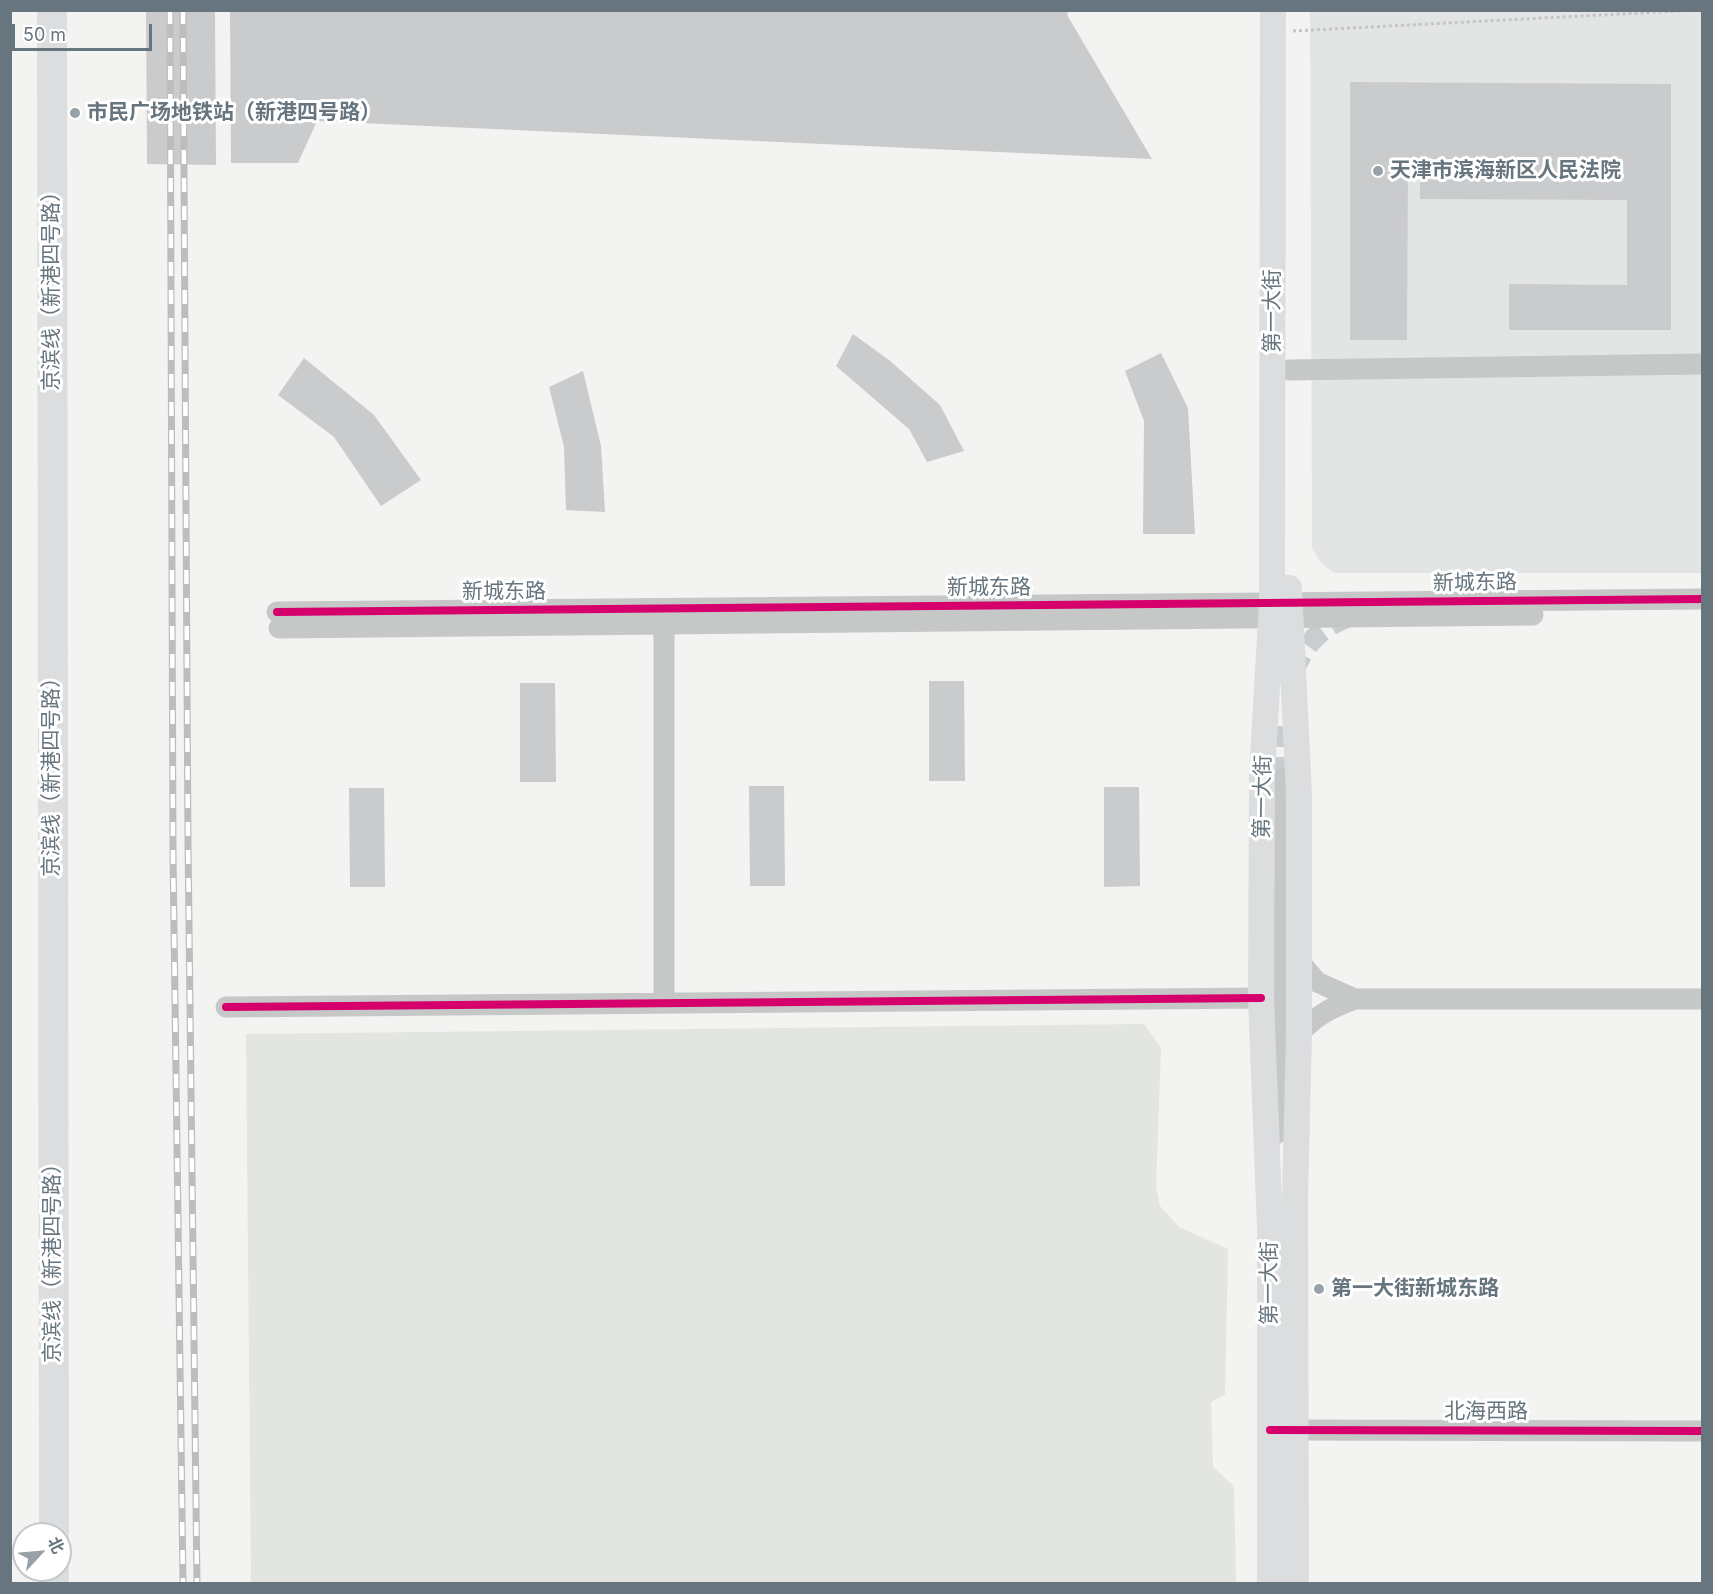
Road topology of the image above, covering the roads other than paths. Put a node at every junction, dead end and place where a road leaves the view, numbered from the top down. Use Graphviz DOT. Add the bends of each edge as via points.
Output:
graph roads {
  1 [pos="52,10"];
  2 [pos="1273,10"];
  3 [pos="1290,21"];
  4 [pos="1702,364"];
  5 [pos="1289,370"];
  6 [pos="1702,599"];
  7 [pos="1281,611"];
  8 [pos="1702,613"];
  9 [pos="664,616"];
  10 [pos="278,620"];
  11 [pos="1283,778"];
  12 [pos="1299,961"];
  13 [pos="1261,998"];
  14 [pos="1355,999"];
  15 [pos="1702,999"];
  16 [pos="664,1003"];
  17 [pos="225,1007"];
  18 [pos="1299,1034"];
  19 [pos="1270,1228"];
  20 [pos="1270,1430"];
  21 [pos="1295,1430"];
  22 [pos="1702,1431"];
  23 [pos="54,1522"];
  24 [pos="1270,1584"];
  25 [pos="1296,1584"];
  1 -- 23 [label="highway, 京滨线（新港四号路）"];
  2 -- 7 [label="main road, 第一大街"];
  3 -- 5 [label="main road, 第一大街"];
  4 -- 5 [label="street"];
  5 -- 7 [label="main road, 第一大街"];
  6 -- 7 [label="street, 新城东路"];
  7 -- 8 [label="street, 新城东路"];
  7 -- 9 [label="street, 新城东路"];
  7 -- 12 [label="main road, 第一大街" via="1299,795"];
  7 -- 13 [label="main road, 第一大街" via="1262,774"];
  9 -- 10 [label="street, 新城东路"];
  9 -- 16 [label="street"];
  11 -- 19 [label="street" via="1282,1026"];
  12 -- 14 [label="street" via="1317,982"];
  12 -- 18 [label="main road, 第一大街"];
  13 -- 16 [label="street"];
  13 -- 19 [label="main road, 第一大街"];
  14 -- 15 [label="street"];
  14 -- 18 [label="street" via="1329,1008"];
  16 -- 17 [label="street"];
  18 -- 21 [label="main road, 第一大街"];
  19 -- 20 [label="main road, 第一大街"];
  20 -- 21 [label="street, 北海西路"];
  20 -- 24 [label="main road, 第一大街"];
  21 -- 22 [label="street, 北海西路"];
  21 -- 25 [label="main road, 第一大街"];
}
